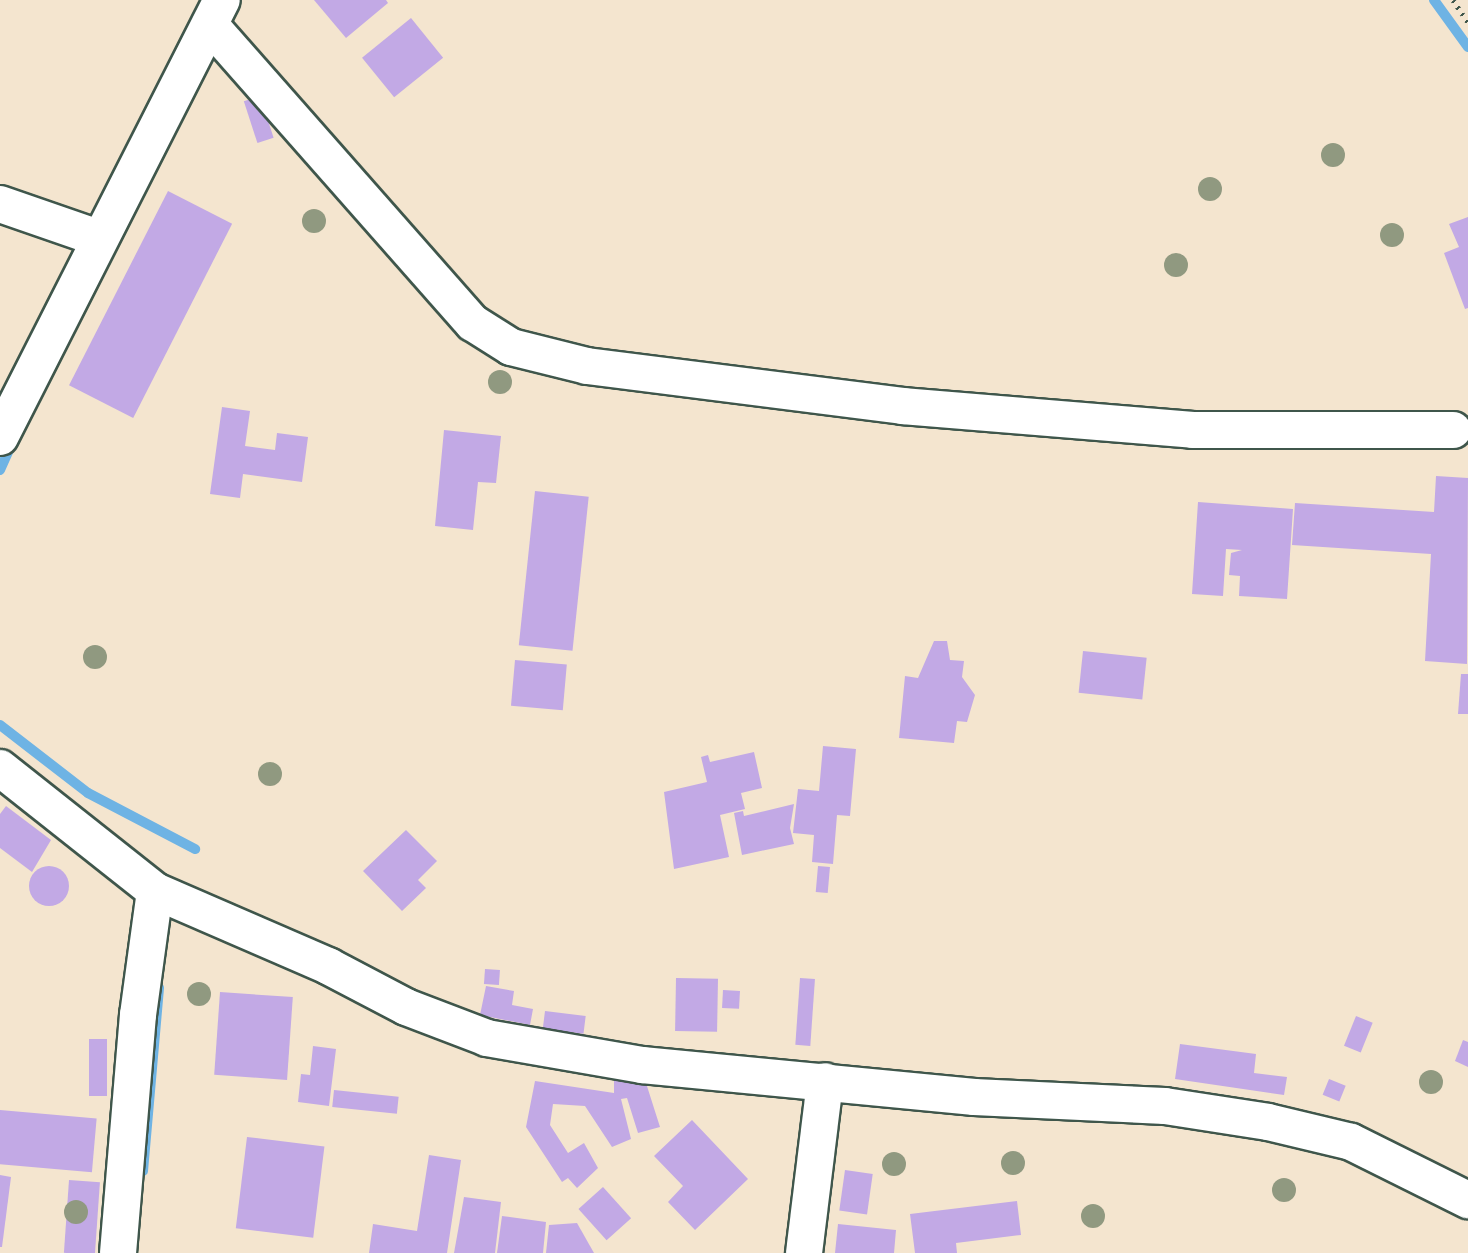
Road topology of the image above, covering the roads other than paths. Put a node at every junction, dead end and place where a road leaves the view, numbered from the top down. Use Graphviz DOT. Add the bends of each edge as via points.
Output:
graph roads {
  1 [pos="216,12"];
  2 [pos="0,204"];
  3 [pos="98,238"];
  4 [pos="1453,430"];
  5 [pos="0,437"];
  6 [pos="0,768"];
  7 [pos="155,891"];
  8 [pos="825,1081"];
  9 [pos="1468,1200"];
  10 [pos="118,1253"];
  11 [pos="804,1253"];
  1 -- 3 [label="street"];
  1 -- 4 [label="street" via="473,323 511,347 587,366 902,406 1193,430"];
  2 -- 3 [label="street"];
  3 -- 5 [label="street"];
  6 -- 7 [label="street"];
  7 -- 8 [label="street" via="328,966 406,1007 487,1038 642,1065"];
  7 -- 10 [label="street" via="138,1015"];
  8 -- 9 [label="street" via="974,1097 1165,1106 1268,1122 1351,1142"];
  8 -- 11 [label="street"];
}
